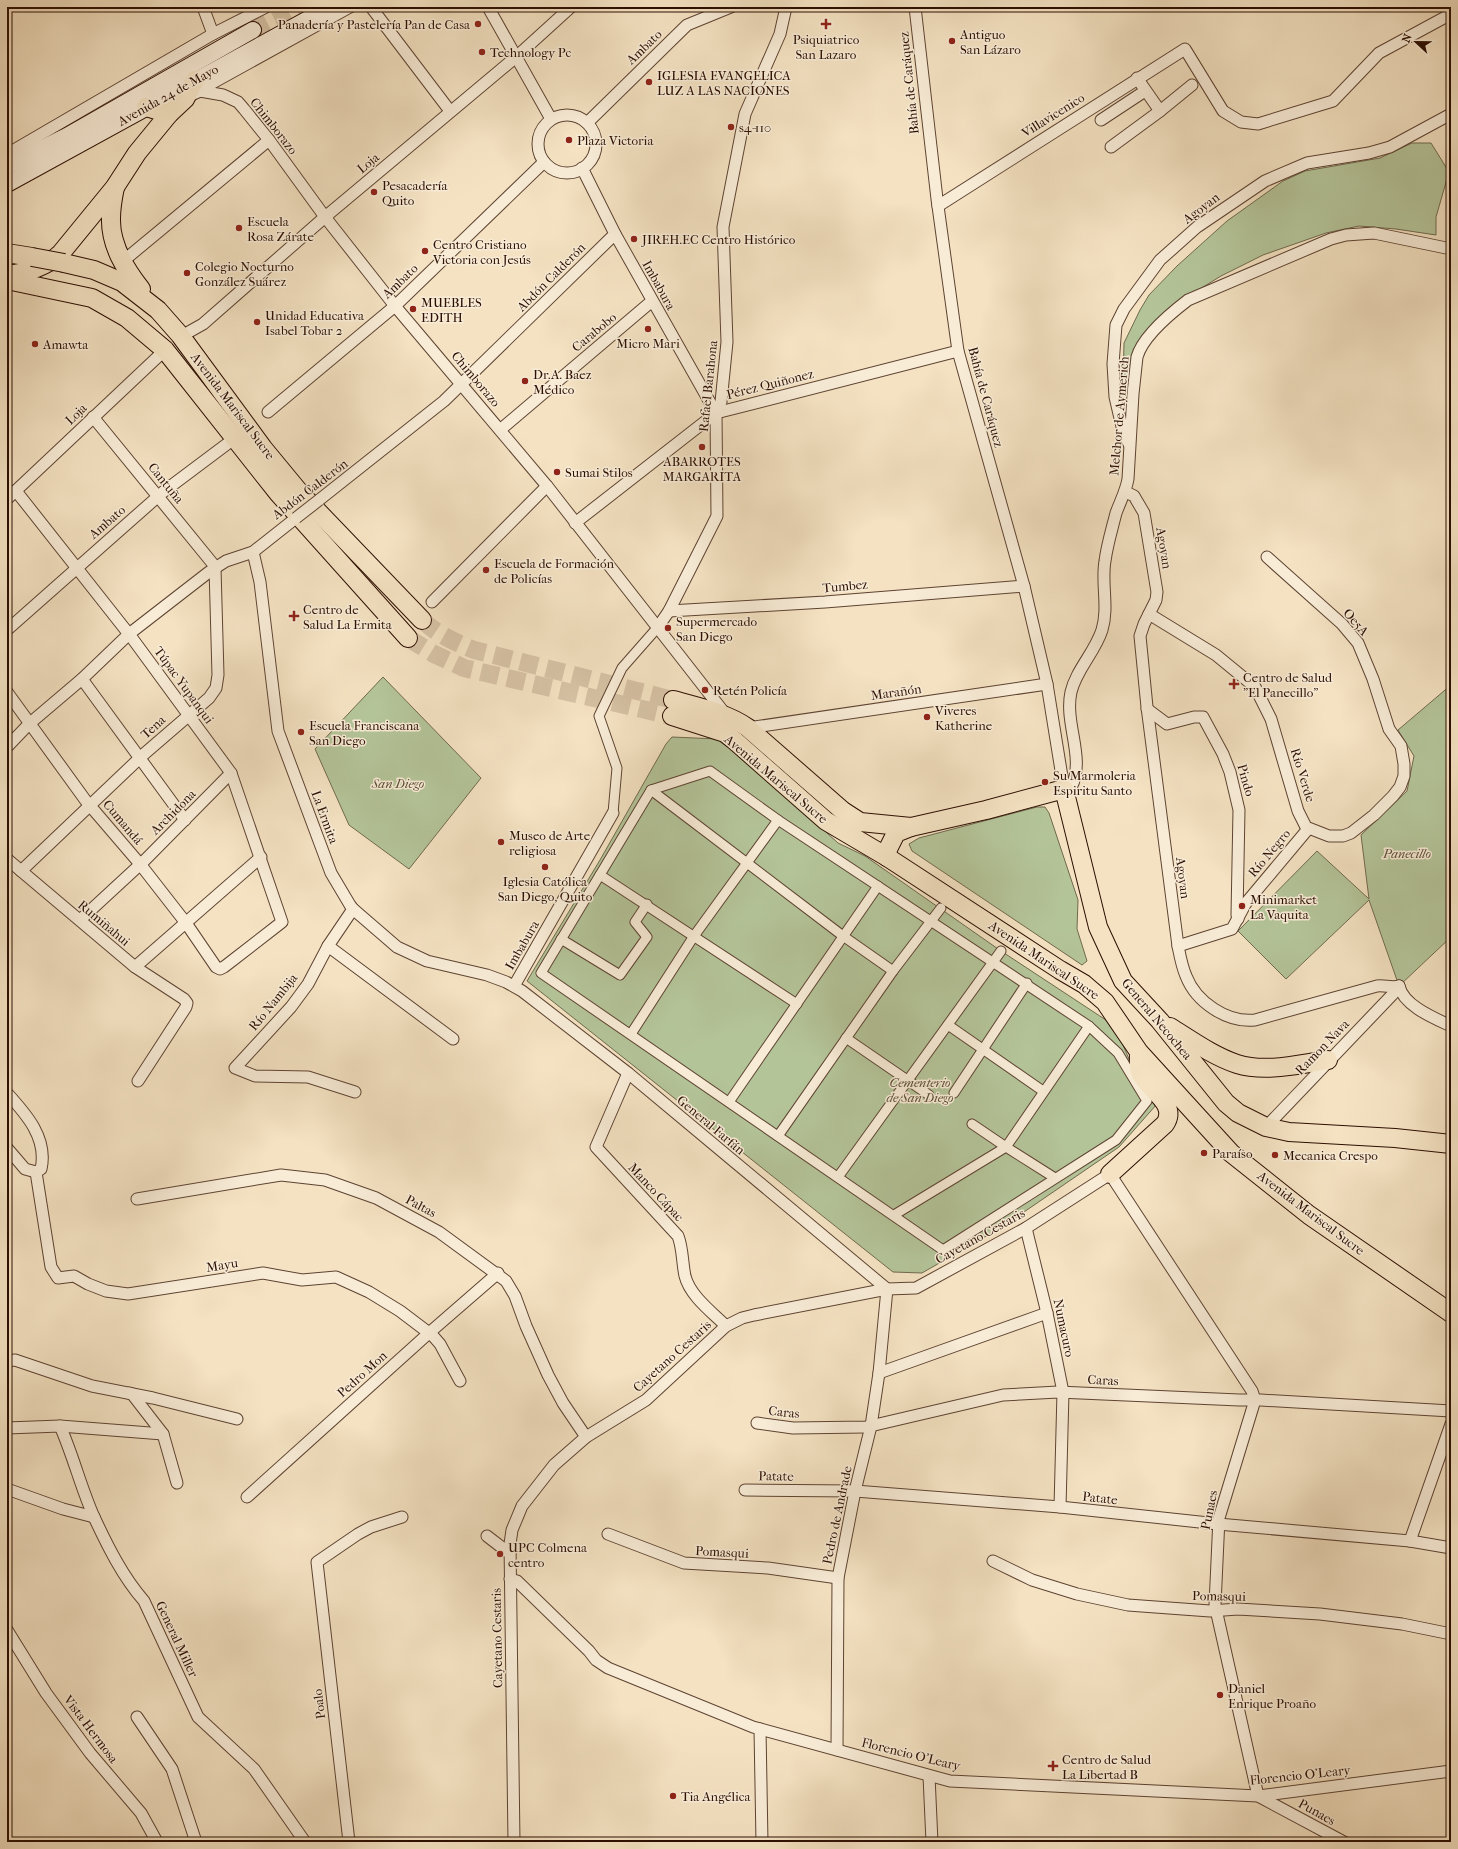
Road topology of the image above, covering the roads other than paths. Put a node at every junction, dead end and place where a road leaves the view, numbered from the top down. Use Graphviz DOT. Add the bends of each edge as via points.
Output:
graph roads {
  1 [pos="203,7"];
  2 [pos="266,7"];
  3 [pos="330,7"];
  4 [pos="352,7"];
  5 [pos="371,7"];
  6 [pos="488,7"];
  7 [pos="571,7"];
  8 [pos="731,7"];
  9 [pos="786,7"];
  10 [pos="915,7"];
  11 [pos="1451,14"];
  12 [pos="253,30"];
  13 [pos="213,34"];
  14 [pos="516,57"];
  15 [pos="1137,78"];
  16 [pos="1192,85"];
  17 [pos="193,90"];
  18 [pos="1145,91"];
  19 [pos="146,107"];
  20 [pos="450,111"];
  21 [pos="1160,111"];
  22 [pos="169,114"];
  23 [pos="1451,114"];
  24 [pos="552,119"];
  25 [pos="1101,120"];
  26 [pos="587,123"];
  27 [pos="269,140"];
  28 [pos="1111,147"];
  29 [pos="7,154"];
  30 [pos="544,162"];
  31 [pos="7,166"];
  32 [pos="582,168"];
  33 [pos="7,184"];
  34 [pos="115,187"];
  35 [pos="938,206"];
  36 [pos="325,217"];
  37 [pos="614,234"];
  38 [pos="1451,249"];
  39 [pos="7,253"];
  40 [pos="122,262"];
  41 [pos="7,275"];
  42 [pos="7,280"];
  43 [pos="652,302"];
  44 [pos="395,306"];
  45 [pos="158,310"];
  46 [pos="180,335"];
  47 [pos="165,350"];
  48 [pos="958,351"];
  49 [pos="461,384"];
  50 [pos="268,412"];
  51 [pos="716,413"];
  52 [pos="93,417"];
  53 [pos="500,430"];
  54 [pos="231,441"];
  55 [pos="1130,446"];
  56 [pos="547,486"];
  57 [pos="16,491"];
  58 [pos="1126,492"];
  59 [pos="159,496"];
  60 [pos="7,500"];
  61 [pos="575,523"];
  62 [pos="253,552"];
  63 [pos="1267,557"];
  64 [pos="78,567"];
  65 [pos="215,568"];
  66 [pos="1024,586"];
  67 [pos="432,602"];
  68 [pos="669,611"];
  69 [pos="1149,614"];
  70 [pos="422,620"];
  71 [pos="658,627"];
  72 [pos="7,630"];
  73 [pos="129,634"];
  74 [pos="408,638"];
  75 [pos="82,678"];
  76 [pos="1047,684"];
  77 [pos="7,692"];
  78 [pos="1147,709"];
  79 [pos="187,715"];
  80 [pos="729,718"];
  81 [pos="29,724"];
  82 [pos="748,728"];
  83 [pos="7,747"];
  84 [pos="140,758"];
  85 [pos="231,773"];
  86 [pos="1064,789"];
  87 [pos="651,790"];
  88 [pos="90,805"];
  89 [pos="613,813"];
  90 [pos="186,820"];
  91 [pos="778,820"];
  92 [pos="911,827"];
  93 [pos="1308,829"];
  94 [pos="261,857"];
  95 [pos="887,857"];
  96 [pos="7,860"];
  97 [pos="140,864"];
  98 [pos="748,864"];
  99 [pos="21,871"];
  100 [pos="600,875"];
  101 [pos="878,886"];
  102 [pos="647,904"];
  103 [pos="941,908"];
  104 [pos="353,909"];
  105 [pos="1238,919"];
  106 [pos="80,920"];
  107 [pos="931,921"];
  108 [pos="186,923"];
  109 [pos="694,936"];
  110 [pos="843,936"];
  111 [pos="561,939"];
  112 [pos="328,946"];
  113 [pos="1178,946"];
  114 [pos="1001,951"];
  115 [pos="994,962"];
  116 [pos="135,968"];
  117 [pos="220,969"];
  118 [pos="893,971"];
  119 [pos="1026,983"];
  120 [pos="514,986"];
  121 [pos="1399,986"];
  122 [pos="797,1004"];
  123 [pos="1160,1021"];
  124 [pos="948,1025"];
  125 [pos="1089,1026"];
  126 [pos="1451,1026"];
  127 [pos="631,1034"];
  128 [pos="846,1038"];
  129 [pos="453,1039"];
  130 [pos="983,1049"];
  131 [pos="1139,1052"];
  132 [pos="1328,1060"];
  133 [pos="628,1074"];
  134 [pos="138,1081"];
  135 [pos="907,1081"];
  136 [pos="1043,1091"];
  137 [pos="355,1092"];
  138 [pos="7,1093"];
  139 [pos="954,1093"];
  140 [pos="929,1095"];
  141 [pos="729,1102"];
  142 [pos="972,1124"];
  143 [pos="1266,1127"];
  144 [pos="778,1136"];
  145 [pos="1451,1144"];
  146 [pos="7,1148"];
  147 [pos="1006,1148"];
  148 [pos="36,1172"];
  149 [pos="1110,1174"];
  150 [pos="838,1177"];
  151 [pos="1055,1178"];
  152 [pos="137,1199"];
  153 [pos="894,1215"];
  154 [pos="1026,1228"];
  155 [pos="498,1273"];
  156 [pos="888,1289"];
  157 [pos="1047,1313"];
  158 [pos="1451,1313"];
  159 [pos="726,1326"];
  160 [pos="429,1333"];
  161 [pos="7,1361"];
  162 [pos="879,1373"];
  163 [pos="460,1381"];
  164 [pos="128,1392"];
  165 [pos="1063,1392"];
  166 [pos="1255,1400"];
  167 [pos="1451,1412"];
  168 [pos="237,1419"];
  169 [pos="757,1423"];
  170 [pos="1451,1424"];
  171 [pos="60,1426"];
  172 [pos="871,1426"];
  173 [pos="7,1428"];
  174 [pos="163,1434"];
  175 [pos="586,1438"];
  176 [pos="178,1484"];
  177 [pos="7,1489"];
  178 [pos="745,1490"];
  179 [pos="855,1491"];
  180 [pos="247,1497"];
  181 [pos="1060,1508"];
  182 [pos="94,1517"];
  183 [pos="402,1517"];
  184 [pos="1218,1524"];
  185 [pos="608,1534"];
  186 [pos="487,1536"];
  187 [pos="1410,1541"];
  188 [pos="1451,1548"];
  189 [pos="509,1553"];
  190 [pos="993,1561"];
  191 [pos="838,1578"];
  192 [pos="510,1579"];
  193 [pos="1216,1610"];
  194 [pos="7,1630"];
  195 [pos="1451,1634"];
  196 [pos="136,1717"];
  197 [pos="760,1729"];
  198 [pos="837,1750"];
  199 [pos="1451,1771"];
  200 [pos="929,1776"];
  201 [pos="1258,1796"];
  202 [pos="157,1842"];
  203 [pos="196,1842"];
  204 [pos="305,1842"];
  205 [pos="349,1842"];
  206 [pos="514,1842"];
  207 [pos="762,1842"];
  208 [pos="932,1842"];
  209 [pos="1344,1842"];
  1 -- 13 [label="street"];
  2 -- 13 [label="street"];
  3 -- 17 [label="main road, Avenida 24 de Mayo"];
  4 -- 17 [label="street, Avenida 24 de Mayo"];
  5 -- 20 [label="street"];
  6 -- 14 [label="street"];
  7 -- 14 [label="street, Loja"];
  8 -- 26 [label="street, Ambato" via="687,25"];
  9 -- 51 [label="street, Rafael Barahona" via="780,34 745,114 723,227 727,342 722,402"];
  10 -- 35 [label="street, Bahía de Caráquez"];
  11 -- 15 [label="street, Villavicenico" via="1379,53 1333,101 1258,124 1240,122 1223,111 1185,49"];
  12 -- 31 [label="main road, Avenida 24 de Mayo" via="67,136"];
  13 -- 29 [label="street"];
  14 -- 20 [label="street, Loja"];
  14 -- 24 [label="street"];
  15 -- 18 [label="street"];
  15 -- 35 [label="street, Villavicenico"];
  16 -- 21 [label="street"];
  17 -- 19 [label="main road, Avenida 24 de Mayo"];
  17 -- 22 [label="main road"];
  17 -- 27 [label="street, Chimborazo" via="223,95 238,102"];
  18 -- 21 [label="street"];
  18 -- 25 [label="street"];
  19 -- 22 [label="main road"];
  19 -- 33 [label="main road, Avenida 24 de Mayo"];
  20 -- 36 [label="street, Loja"];
  21 -- 28 [label="street"];
  22 -- 34 [label="main road" via="137,153"];
  23 -- 55 [label="street, Agoyan" via="1390,147 1307,163 1265,181 1197,227 1160,260 1124,309 1116,325 1113,364 1115,397"];
  24 -- 26 [label="street" via="570,114"];
  24 -- 30 [label="street" via="544,125 539,134 539,153"];
  26 -- 32 [label="street" via="596,146 589,162"];
  27 -- 36 [label="street, Chimborazo"];
  27 -- 40 [label="street"];
  30 -- 32 [label="street" via="550,168 562,172 574,172"];
  30 -- 44 [label="street, Ambato"];
  32 -- 37 [label="street, Imbabura"];
  34 -- 40 [label="main road" via="111,219 115,243"];
  34 -- 41 [label="main road" via="56,258 37,268"];
  35 -- 48 [label="street, Bahía de Caráquez"];
  36 -- 44 [label="street, Chimborazo"];
  36 -- 46 [label="street, Loja" via="203,324 187,334"];
  37 -- 43 [label="street, Imbabura"];
  37 -- 49 [label="street, Abdón Calderón"];
  38 -- 55 [label="street, Melchor de Aymerich" via="1374,233 1346,235 1316,244 1188,300 1160,325 1139,352"];
  39 -- 45 [label="main road, Avenida Mariscal Sucre, bridge" via="94,270 122,282"];
  40 -- 45 [label="main road"];
  42 -- 47 [label="main road, Avenida Mariscal Sucre" via="92,298 127,318"];
  43 -- 51 [label="street, Imbabura"];
  43 -- 53 [label="street, Carabobo"];
  44 -- 49 [label="street, Chimborazo"];
  44 -- 50 [label="street, Ambato"];
  45 -- 46 [label="main road, Avenida Mariscal Sucre"];
  46 -- 70 [label="main road, Avenida Mariscal Sucre" via="263,448 301,494"];
  47 -- 52 [label="street, Loja"];
  47 -- 74 [label="main road, Avenida Mariscal Sucre" via="278,493"];
  48 -- 51 [label="street, Pérez Quiñonez"];
  48 -- 66 [label="street, Bahía de Caráquez"];
  49 -- 53 [label="street, Chimborazo"];
  49 -- 62 [label="street, Abdón Calderón, bridge" via="444,401"];
  51 -- 61 [label="street, Pérez Quiñonez"];
  51 -- 68 [label="street, Rafael Barahona" via="718,512"];
  52 -- 57 [label="street, Loja"];
  52 -- 59 [label="street, Cantuña"];
  53 -- 56 [label="street, Chimborazo"];
  54 -- 59 [label="street, Ambato"];
  55 -- 58 [label="street, Melchor de Aymerich"];
  56 -- 61 [label="street, Chimborazo"];
  56 -- 67 [label="street"];
  57 -- 60 [label="street, Loja"];
  57 -- 64 [label="street, Túpac Yupanqui"];
  58 -- 69 [label="street, Agoyan" via="1134,496 1144,513 1157,592"];
  58 -- 86 [label="street, Melchor de Aymerich" via="1117,513 1104,562 1105,609 1102,630 1071,692 1070,714 1076,775 1071,788"];
  59 -- 64 [label="street, Ambato"];
  59 -- 65 [label="street, Cantuña"];
  61 -- 71 [label="street, Chimborazo"];
  62 -- 65 [label="street, Abdón Calderón" via="226,561"];
  62 -- 104 [label="street, La Ermita" via="260,582 278,731 331,873"];
  63 -- 93 [label="street, Oe5A" via="1342,624 1358,643 1389,729 1401,746 1404,764 1404,776 1400,787 1374,815 1351,833 1329,836"];
  64 -- 72 [label="street, Ambato"];
  64 -- 73 [label="street, Túpac Yupanqui"];
  65 -- 73 [label="street, Abdón Calderón"];
  65 -- 79 [label="street, Tena" via="218,675 216,688 209,698"];
  66 -- 68 [label="street, Tumbez"];
  66 -- 76 [label="street, Bahía de Caráquez"];
  68 -- 71 [label="street, Rafael Barahona"];
  69 -- 78 [label="street, Agoyan" via="1140,636"];
  69 -- 93 [label="street, Río Verde" via="1216,655 1255,687 1271,719 1298,811"];
  71 -- 80 [label="street, Chimborazo"];
  71 -- 89 [label="street, Rafael Barahona" via="622,668 599,716 617,768"];
  73 -- 75 [label="street, Abdón Calderón"];
  73 -- 79 [label="street, Túpac Yupanqui"];
  75 -- 81 [label="street, Abdón Calderón"];
  75 -- 84 [label="street"];
  76 -- 82 [label="street, Marañón"];
  76 -- 86 [label="street, Bahía de Caráquez"];
  77 -- 81 [label="street, Cumandá"];
  78 -- 105 [label="street, Pindo" via="1167,724 1202,716 1223,754 1239,810 1236,915"];
  78 -- 113 [label="street, Agoyan"];
  79 -- 84 [label="street, Tena"];
  79 -- 85 [label="street, Túpac Yupanqui"];
  80 -- 82 [label="main road, Avenida Mariscal Sucre"];
  80 -- 95 [label="main road, Avenida Mariscal Sucre" via="673,708 725,733 826,821"];
  81 -- 83 [label="street, Abdón Calderón"];
  81 -- 88 [label="street, Cumandá"];
  82 -- 92 [label="main road, Avenida Mariscal Sucre" via="843,811 860,822"];
  84 -- 88 [label="street, Tena"];
  84 -- 90 [label="street"];
  85 -- 90 [label="street, Archidona"];
  85 -- 94 [label="street, Túpac Yupanqui"];
  86 -- 92 [label="main road"];
  86 -- 123 [label="main road, General Necochea" via="1098,927 1123,981"];
  87 -- 91 [label="street" via="710,771"];
  87 -- 98 [label="street"];
  87 -- 100 [label="street"];
  88 -- 97 [label="street, Cumandá"];
  88 -- 99 [label="street, Tena"];
  89 -- 120 [label="street, Imbabura"];
  90 -- 97 [label="street, Archidona"];
  91 -- 98 [label="street"];
  91 -- 101 [label="street"];
  92 -- 95 [label="main road" via="896,833"];
  93 -- 105 [label="street, Río Negro" via="1246,903"];
  94 -- 108 [label="street"];
  94 -- 117 [label="street, Túpac Yupanqui" via="282,922"];
  95 -- 131 [label="main road, Avenida Mariscal Sucre" via="1096,993"];
  96 -- 99 [label="street, Rumiñahui"];
  97 -- 106 [label="street, Archidona"];
  97 -- 108 [label="street, Cumandá"];
  98 -- 109 [label="street"];
  98 -- 110 [label="street"];
  99 -- 106 [label="street, Rumiñahui"];
  100 -- 102 [label="street"];
  100 -- 111 [label="street"];
  101 -- 107 [label="street"];
  101 -- 110 [label="street"];
  102 -- 109 [label="street"];
  102 -- 111 [label="street" via="635,922 647,937 620,975"];
  103 -- 107 [label="street"];
  104 -- 112 [label="street, Río Nambija"];
  104 -- 120 [label="street, La Ermita" via="397,946 426,961 487,975"];
  105 -- 113 [label="street, Río Negro" via="1229,931"];
  106 -- 116 [label="street, Rumiñahui"];
  107 -- 115 [label="street"];
  107 -- 118 [label="street"];
  108 -- 116 [label="street"];
  108 -- 117 [label="street, Cumandá" via="216,967"];
  109 -- 122 [label="street"];
  109 -- 127 [label="street"];
  110 -- 118 [label="street"];
  110 -- 122 [label="street"];
  111 -- 127 [label="street" via="541,973"];
  112 -- 129 [label="street"];
  112 -- 137 [label="street, Río Nambija" via="308,984 291,1007 235,1068 254,1076 308,1077"];
  113 -- 121 [label="street, Agoyan" via="1192,989 1218,1012 1244,1021 1377,986"];
  114 -- 115 [label="street"];
  115 -- 119 [label="street"];
  115 -- 124 [label="street"];
  116 -- 134 [label="street, Rumiñahui" via="187,1002"];
  118 -- 128 [label="street"];
  119 -- 125 [label="street"];
  119 -- 130 [label="street"];
  120 -- 133 [label="street, General Farfán"];
  121 -- 126 [label="street" via="1401,994 1415,1006"];
  121 -- 132 [label="street, Ramon Nava"];
  122 -- 141 [label="street"];
  123 -- 132 [label="main road" via="1226,1060 1238,1064 1276,1068"];
  123 -- 143 [label="main road, General Necochea" via="1226,1103 1238,1114"];
  124 -- 130 [label="street"];
  124 -- 135 [label="street"];
  125 -- 136 [label="street"];
  125 -- 151 [label="street" via="1118,1053 1147,1102 1116,1140"];
  127 -- 141 [label="street"];
  128 -- 135 [label="street"];
  128 -- 144 [label="street"];
  130 -- 136 [label="street"];
  130 -- 139 [label="street"];
  131 -- 149 [label="main road" via="1140,1072 1168,1108 1169,1117 1165,1124"];
  131 -- 158 [label="main road, Avenida Mariscal Sucre" via="1231,1153 1308,1215"];
  132 -- 143 [label="street, Ramon Nava"];
  133 -- 156 [label="street, General Farfán"];
  133 -- 159 [label="street, Manco Cápac" via="596,1147 678,1236 685,1276 694,1294"];
  135 -- 140 [label="street"];
  135 -- 150 [label="street"];
  136 -- 147 [label="street"];
  138 -- 148 [label="street" via="28,1116 36,1131 43,1160 41,1169"];
  141 -- 144 [label="street"];
  142 -- 147 [label="street"];
  143 -- 145 [label="main road, General Necochea" via="1289,1132"];
  144 -- 150 [label="street"];
  146 -- 148 [label="street" via="25,1169"];
  147 -- 151 [label="street"];
  147 -- 153 [label="street"];
  148 -- 160 [label="street, Mayu" via="51,1267 58,1278 74,1276 106,1291 128,1294 263,1273 302,1280 336,1277 369,1292"];
  149 -- 154 [label="street, Cayetano Cestaris"];
  149 -- 166 [label="street" via="1248,1384"];
  150 -- 153 [label="street"];
  151 -- 153 [label="street" via="943,1250"];
  152 -- 155 [label="street, Paltas" via="281,1175 325,1180 376,1198 439,1232"];
  154 -- 156 [label="street, Cayetano Cestaris" via="916,1288"];
  154 -- 157 [label="street, Numacuro"];
  155 -- 160 [label="street, Pedro Mon"];
  155 -- 175 [label="street, Paltas" via="515,1296 548,1375"];
  156 -- 159 [label="street, Cayetano Cestaris" via="754,1315"];
  156 -- 162 [label="street, Pedro de Andrade"];
  157 -- 162 [label="street"];
  157 -- 165 [label="street, Numacuro"];
  159 -- 175 [label="street, Cayetano Cestaris" via="646,1400"];
  160 -- 163 [label="street, Mayu" via="440,1344"];
  160 -- 180 [label="street, Pedro Mon"];
  161 -- 164 [label="street" via="15,1360 92,1386"];
  162 -- 172 [label="street, Pedro de Andrade"];
  164 -- 168 [label="street"];
  164 -- 174 [label="street"];
  165 -- 166 [label="street, Caras"];
  165 -- 172 [label="street, Caras" via="1003,1395"];
  165 -- 181 [label="street, Numacuro"];
  166 -- 167 [label="street, Caras"];
  166 -- 184 [label="street, Punaes"];
  169 -- 172 [label="street, Caras" via="800,1428"];
  170 -- 187 [label="street"];
  171 -- 173 [label="street"];
  171 -- 174 [label="street"];
  171 -- 182 [label="street, General Miller"];
  172 -- 179 [label="street, Pedro de Andrade"];
  174 -- 176 [label="street"];
  175 -- 189 [label="street, Cayetano Cestaris" via="554,1465 525,1501 512,1530"];
  177 -- 182 [label="street"];
  178 -- 179 [label="street, Patate"];
  179 -- 181 [label="street, Patate"];
  179 -- 191 [label="street, Pedro de Andrade"];
  181 -- 184 [label="street, Patate"];
  182 -- 204 [label="street, General Miller" via="122,1572 144,1601 198,1717 254,1769"];
  183 -- 205 [label="street, Poalo" via="370,1527 317,1562"];
  184 -- 187 [label="street, Patate"];
  184 -- 193 [label="street, Punaes"];
  185 -- 191 [label="street, Pomasqui" via="684,1563 768,1568"];
  186 -- 189 [label="street"];
  187 -- 188 [label="street, Patate"];
  189 -- 192 [label="street, Cayetano Cestaris"];
  190 -- 193 [label="street, Pomasqui" via="1032,1580 1128,1605"];
  191 -- 198 [label="street, Pedro de Andrade"];
  192 -- 197 [label="street, Florencio O'Leary" via="517,1581 596,1660 608,1668"];
  192 -- 206 [label="street, Cayetano Cestaris"];
  193 -- 195 [label="street, Pomasqui" via="1320,1614 1402,1624"];
  193 -- 201 [label="street, Punaes"];
  194 -- 202 [label="street, Vista Hermosa" via="46,1693 90,1753 142,1814"];
  196 -- 203 [label="street" via="172,1770"];
  197 -- 198 [label="street, Florencio O'Leary"];
  197 -- 207 [label="street"];
  198 -- 200 [label="street, Florencio O'Leary"];
  199 -- 201 [label="street, Florencio O'Leary"];
  200 -- 201 [label="street, Florencio O'Leary" via="950,1781"];
  200 -- 208 [label="street"];
  201 -- 209 [label="street, Punaes"];
}
